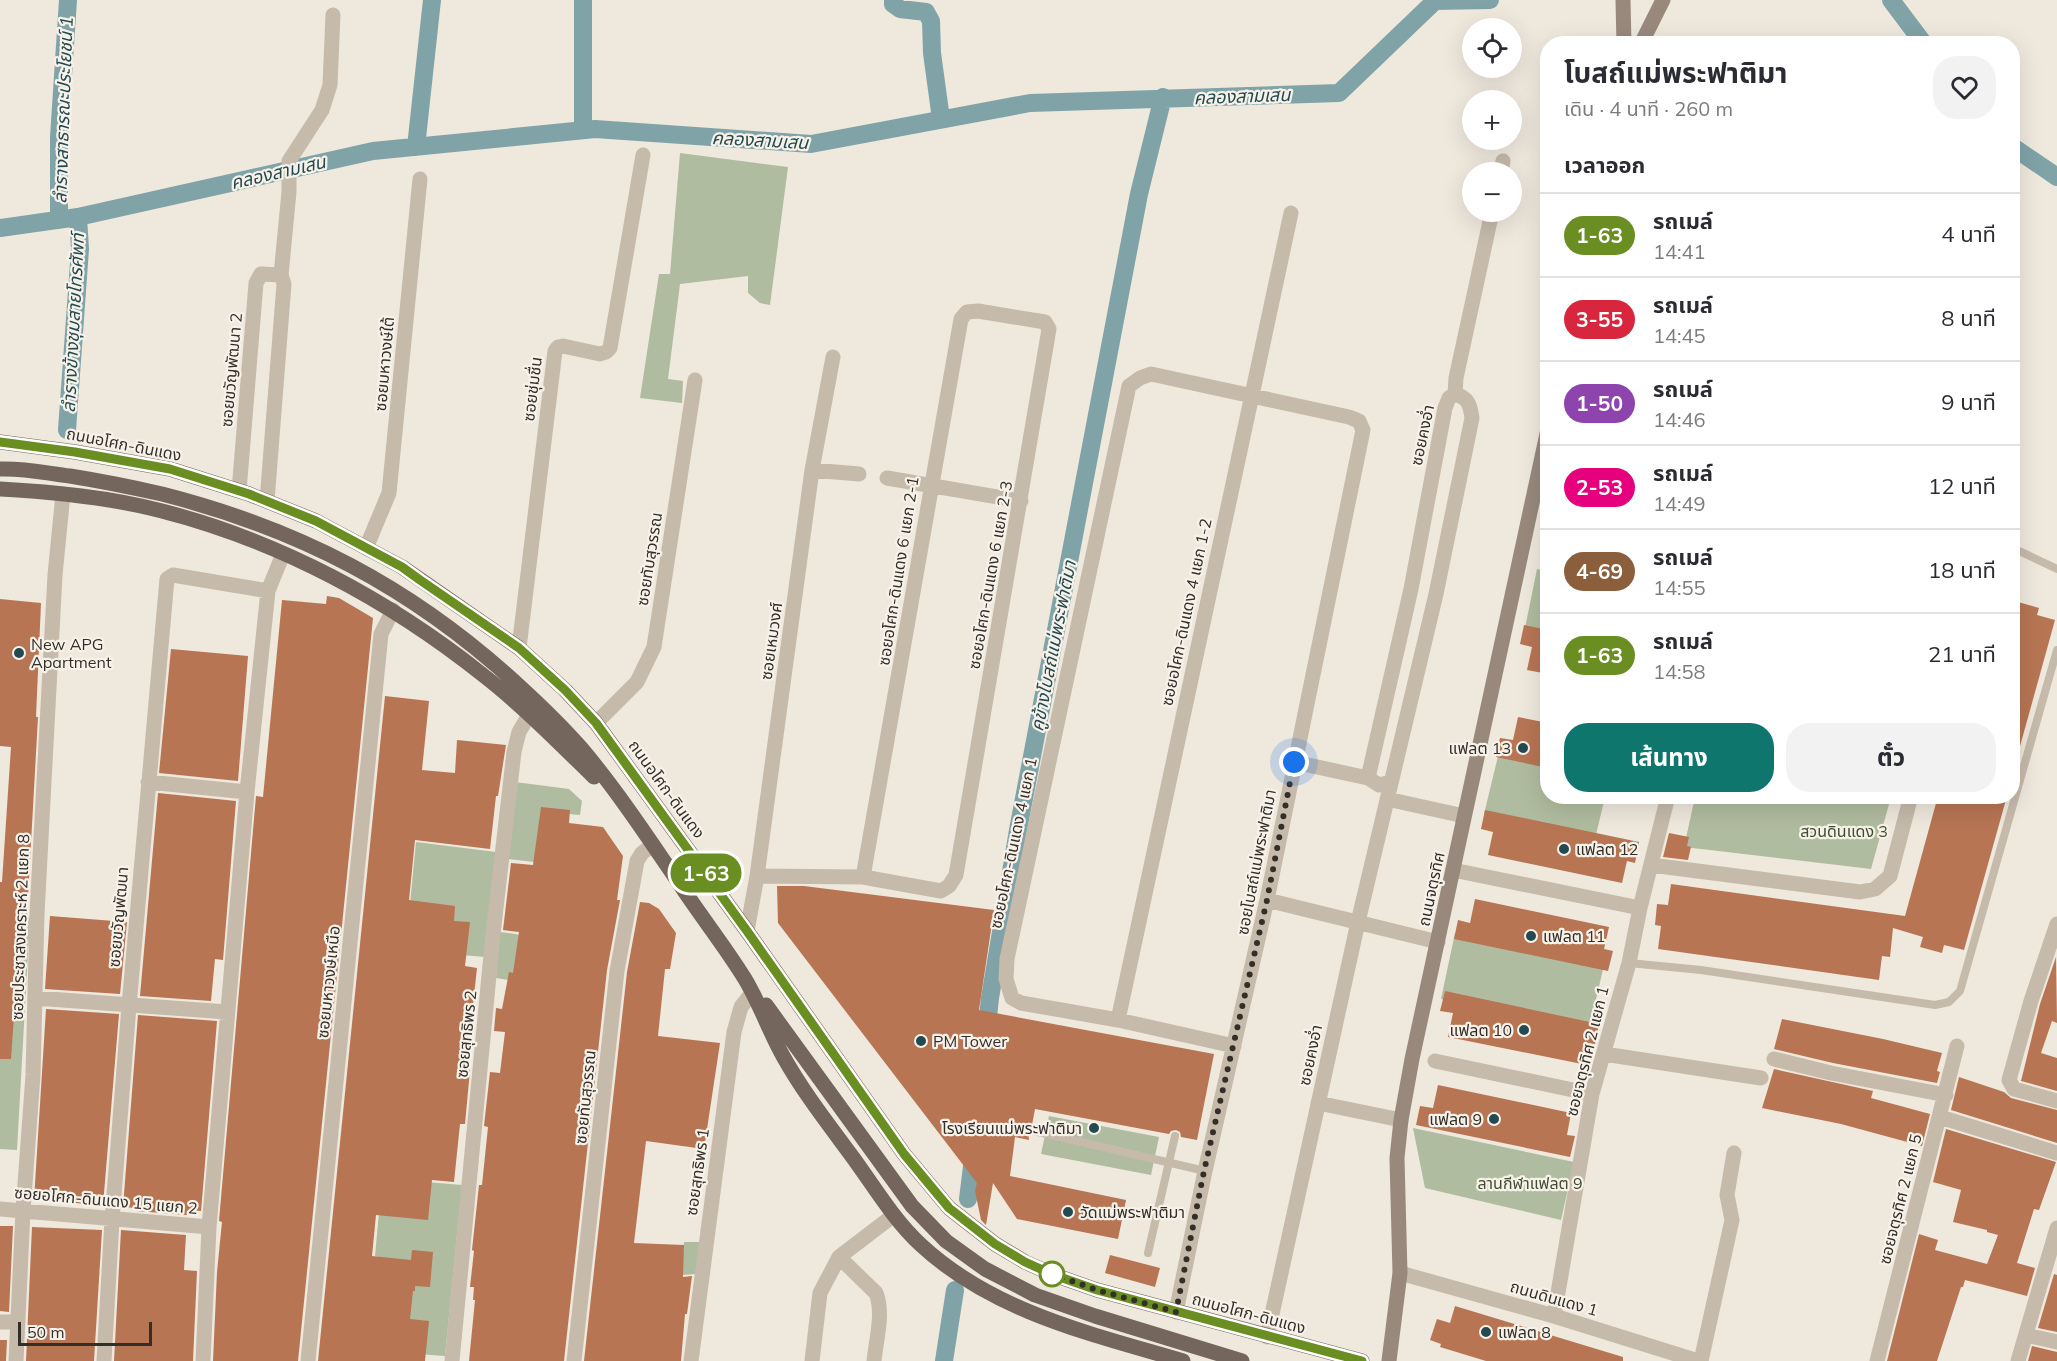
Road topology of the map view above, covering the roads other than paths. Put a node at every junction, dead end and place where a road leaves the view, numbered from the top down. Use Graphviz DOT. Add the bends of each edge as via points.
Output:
graph roads {
  1 [pos="1623,0"];
  2 [pos="1663,0"];
  3 [pos="333,15"];
  4 [pos="1624,36"];
  5 [pos="1645,36"];
  6 [pos="643,155"];
  7 [pos="420,179"];
  8 [pos="1291,213"];
  9 [pos="1490,222"];
  10 [pos="281,275"];
  11 [pos="1006,316"];
  12 [pos="833,357"];
  13 [pos="695,380"];
  14 [pos="1455,394"];
  15 [pos="1251,396"];
  16 [pos="0,442"];
  17 [pos="1540,466"];
  18 [pos="0,469"];
  19 [pos="812,470"];
  20 [pos="859,474"];
  21 [pos="887,478"];
  22 [pos="930,486"];
  23 [pos="0,489"];
  24 [pos="239,491"];
  25 [pos="63,494"];
  26 [pos="267,501"];
  27 [pos="1021,501"];
  28 [pos="366,548"];
  29 [pos="2020,551"];
  30 [pos="283,554"];
  31 [pos="2057,569"];
  32 [pos="1410,589"];
  33 [pos="268,591"];
  34 [pos="1436,594"];
  35 [pos="393,610"];
  36 [pos="519,648"];
  37 [pos="2057,650"];
  38 [pos="529,715"];
  39 [pos="596,723"];
  40 [pos="1294,762"];
  41 [pos="1368,778"];
  42 [pos="2020,780"];
  43 [pos="148,782"];
  44 [pos="1391,782"];
  45 [pos="247,792"];
  46 [pos="1387,799"];
  47 [pos="1666,804"];
  48 [pos="1909,804"];
  49 [pos="2013,804"];
  50 [pos="626,808"];
  51 [pos="1464,816"];
  52 [pos="653,845"];
  53 [pos="1651,865"];
  54 [pos="1453,870"];
  55 [pos="757,876"];
  56 [pos="863,877"];
  57 [pos="1267,900"];
  58 [pos="1640,908"];
  59 [pos="1358,922"];
  60 [pos="2057,924"];
  61 [pos="747,931"];
  62 [pos="1438,942"];
  63 [pos="1629,963"];
  64 [pos="752,989"];
  65 [pos="35,998"];
  66 [pos="129,1006"];
  67 [pos="227,1012"];
  68 [pos="1118,1020"];
  69 [pos="1234,1046"];
  70 [pos="1958,1047"];
  71 [pos="1604,1054"];
  72 [pos="1774,1059"];
  73 [pos="1435,1060"];
  74 [pos="1761,1078"];
  75 [pos="1592,1094"];
  76 [pos="1946,1095"];
  77 [pos="2057,1101"];
  78 [pos="1318,1103"];
  79 [pos="1940,1117"];
  80 [pos="1401,1120"];
  81 [pos="1034,1131"];
  82 [pos="1176,1136"];
  83 [pos="1734,1153"];
  84 [pos="2057,1153"];
  85 [pos="1170,1162"];
  86 [pos="1204,1171"];
  87 [pos="0,1209"];
  88 [pos="23,1211"];
  89 [pos="894,1215"];
  90 [pos="112,1220"];
  91 [pos="210,1227"];
  92 [pos="2057,1227"];
  93 [pos="1148,1253"];
  94 [pos="839,1257"];
  95 [pos="1400,1273"];
  96 [pos="1176,1312"];
  97 [pos="1554,1316"];
  98 [pos="0,1322"];
  99 [pos="18,1322"];
  100 [pos="2026,1335"];
  101 [pos="1267,1337"];
  102 [pos="2057,1342"];
  103 [pos="16,1361"];
  104 [pos="104,1361"];
  105 [pos="203,1361"];
  106 [pos="308,1361"];
  107 [pos="452,1361"];
  108 [pos="574,1361"];
  109 [pos="691,1361"];
  110 [pos="812,1361"];
  111 [pos="874,1361"];
  112 [pos="1183,1361"];
  113 [pos="1242,1361"];
  114 [pos="1362,1361"];
  115 [pos="1389,1361"];
  116 [pos="1700,1361"];
  117 [pos="1877,1361"];
  118 [pos="2018,1361"];
  1 -- 4 [label="street"];
  2 -- 5 [label="street"];
  3 -- 10 [label="street" via="330,85 322,110 289,161"];
  6 -- 36 [label="street, ซอยชุ่มชื่น" via="610,348 600,354 563,346 555,351"];
  7 -- 28 [label="street, ซอยมหาวงษ์ใต้" via="389,493"];
  8 -- 15 [label="street, ซอยอโศก-ดินแดง 4 แยก 1-2"];
  9 -- 14 [label="street"];
  10 -- 24 [label="street, ซอยขวัญพัฒนา 2" via="261,274 256,283"];
  10 -- 26 [label="street" via="284,284"];
  11 -- 22 [label="street, ซอยอโศก-ดินแดง 6 แยก 2-1" via="978,311 967,312 961,319"];
  11 -- 27 [label="street, ซอยอโศก-ดินแดง 6 แยก 2-3" via="1045,322 1049,329"];
  12 -- 19 [label="street, ซอยเหมวงศ์"];
  13 -- 39 [label="street, ซอยทับสุวรรณ" via="654,646 637,682"];
  14 -- 32 [label="street, ซอยคงอ่ำ" via="1445,408"];
  14 -- 34 [label="street, ซอยคงอ่ำ" via="1465,397 1471,405 1472,418"];
  15 -- 40 [label="street, ซอยโบสถ์แม่พระฟาติมา" via="1349,417 1359,421 1363,430"];
  15 -- 68 [label="street, ซอยอโศก-ดินแดง 4 แยก 1-2"];
  15 -- 68 [label="street, ซอยอโศก-ดินแดง 4 แยก 1" via="1151,374 1129,386 1005,979 1012,998 1021,1002"];
  16 -- 24 [label="main road, ถนนอโศก-ดินแดง" via="170,469"];
  17 -- 51 [label="street, ถนนจตุรทิศ"];
  18 -- 50 [label="main road" via="21,468 127,486 211,507 331,553 387,584 490,659 581,748"];
  19 -- 20 [label="street"];
  19 -- 55 [label="street, ซอยเหมวงศ์"];
  21 -- 22 [label="street"];
  22 -- 27 [label="street"];
  22 -- 56 [label="street, ซอยอโศก-ดินแดง 6 แยก 2-1"];
  23 -- 25 [label="main road"];
  24 -- 26 [label="main road, ถนนอโศก-ดินแดง"];
  25 -- 30 [label="main road" via="161,511 224,530"];
  25 -- 65 [label="street, ซอยประชาสงเคราะห์ 2 แยก 8" via="36,914"];
  26 -- 28 [label="main road, ถนนอโศก-ดินแดง"];
  27 -- 56 [label="street, ซอยอโศก-ดินแดง 6 แยก 2-3" via="956,875 941,891"];
  28 -- 36 [label="main road, ถนนอโศก-ดินแดง" via="402,567"];
  29 -- 31 [label="lane"];
  30 -- 33 [label="street"];
  30 -- 35 [label="main road"];
  32 -- 34 [label="street"];
  32 -- 41 [label="street, ซอยคงอ่ำ"];
  33 -- 43 [label="street, ซอยขวัญพัฒนา" via="173,575 167,579"];
  33 -- 45 [label="street"];
  34 -- 44 [label="street, ซอยคงอ่ำ"];
  35 -- 38 [label="main road" via="483,675"];
  35 -- 106 [label="street, ซอยมหาวงษ์เหนือ" via="381,634"];
  36 -- 39 [label="main road, ถนนอโศก-ดินแดง"];
  37 -- 42 [label="lane"];
  38 -- 50 [label="main road"];
  38 -- 107 [label="street, ซอยสุทธิพร 2" via="519,732 509,791"];
  39 -- 61 [label="main road, ถนนอโศก-ดินแดง"];
  40 -- 41 [label="street"];
  40 -- 57 [label="street, ซอยโบสถ์แม่พระฟาติมา"];
  41 -- 44 [label="street" via="1379,785"];
  43 -- 45 [label="street"];
  43 -- 66 [label="street, ซอยขวัญพัฒนา"];
  44 -- 46 [label="street, ซอยคงอ่ำ"];
  45 -- 67 [label="street"];
  46 -- 51 [label="street"];
  46 -- 59 [label="street, ซอยคงอ่ำ"];
  47 -- 53 [label="street, ซอยจตุรทิศ 2 แยก 1"];
  48 -- 53 [label="street" via="1890,876 1875,889 1860,892"];
  49 -- 63 [label="lane" via="1960,991 1949,1002 1935,1005"];
  50 -- 52 [label="main road"];
  51 -- 54 [label="street, ถนนจตุรทิศ"];
  52 -- 64 [label="main road"];
  52 -- 108 [label="street, ซอยทับสุวรรณ" via="637,861 617,966"];
  53 -- 58 [label="street, ซอยจตุรทิศ 2 แยก 1"];
  54 -- 58 [label="street"];
  54 -- 62 [label="street, ถนนจตุรทิศ"];
  55 -- 56 [label="street"];
  55 -- 61 [label="street, ซอยเหมวงศ์"];
  57 -- 59 [label="street"];
  57 -- 69 [label="street, ซอยโบสถ์แม่พระฟาติมา"];
  58 -- 63 [label="street, ซอยจตุรทิศ 2 แยก 1"];
  59 -- 62 [label="street"];
  59 -- 78 [label="street, ซอยคงอ่ำ"];
  60 -- 77 [label="street" via="2009,1080 2014,1089"];
  61 -- 96 [label="main road, ถนนอโศก-ดินแดง" via="904,1154 949,1208 1025,1262 1097,1290"];
  62 -- 80 [label="street, ถนนจตุรทิศ"];
  63 -- 71 [label="street, ซอยจตุรทิศ 2 แยก 1"];
  64 -- 89 [label="main road" via="798,1082"];
  64 -- 109 [label="street, ซอยสุทธิพร 1" via="741,1007 734,1032"];
  64 -- 113 [label="main road" via="906,1198 946,1241 985,1269 1035,1296"];
  65 -- 66 [label="street"];
  65 -- 88 [label="street, ซอยประชาสงเคราะห์ 2 แยก 8"];
  66 -- 67 [label="street"];
  66 -- 90 [label="street, ซอยขวัญพัฒนา"];
  67 -- 91 [label="street"];
  68 -- 69 [label="street, ซอยอโศก-ดินแดง 4 แยก 1" via="1194,1043"];
  69 -- 86 [label="street, ซอยโบสถ์แม่พระฟาติมา"];
  70 -- 76 [label="street, ซอยจตุรทิศ 2 แยก 5"];
  71 -- 74 [label="street"];
  71 -- 75 [label="street, ซอยจตุรทิศ 2 แยก 1"];
  72 -- 76 [label="street"];
  73 -- 75 [label="street"];
  75 -- 97 [label="street, ซอยจตุรทิศ 2 แยก 1"];
  76 -- 79 [label="street, ซอยจตุรทิศ 2 แยก 5"];
  78 -- 80 [label="street"];
  78 -- 101 [label="street, ซอยคงอ่ำ"];
  79 -- 84 [label="street"];
  79 -- 117 [label="street, ซอยจตุรทิศ 2 แยก 5"];
  80 -- 95 [label="street, ถนนจตุรทิศ" via="1397,1158"];
  81 -- 85 [label="lane"];
  82 -- 85 [label="lane"];
  83 -- 116 [label="street" via="1727,1195 1732,1220"];
  85 -- 86 [label="lane"];
  85 -- 93 [label="lane"];
  86 -- 96 [label="street, ซอยโบสถ์แม่พระฟาติมา"];
  87 -- 88 [label="street, ซอยอโศก-ดินแดง 15 แยก 2"];
  88 -- 90 [label="street, ซอยอโศก-ดินแดง 15 แยก 2"];
  88 -- 99 [label="street, ซอยประชาสงเคราะห์ 2 แยก 8"];
  89 -- 94 [label="street"];
  89 -- 112 [label="main road" via="921,1245 993,1296 1086,1332"];
  90 -- 91 [label="street, ซอยอโศก-ดินแดง 15 แยก 2"];
  90 -- 104 [label="street, ซอยขวัญพัฒนา"];
  91 -- 105 [label="street"];
  92 -- 100 [label="street"];
  94 -- 110 [label="street" via="820,1293"];
  94 -- 111 [label="street" via="876,1293 879,1301"];
  95 -- 97 [label="street, ถนนดินแดง 1"];
  95 -- 115 [label="street, ถนนจตุรทิศ"];
  96 -- 101 [label="main road, ถนนอโศก-ดินแดง"];
  97 -- 116 [label="street, ถนนดินแดง 1"];
  98 -- 99 [label="street"];
  99 -- 103 [label="street, ซอยประชาสงเคราะห์ 2 แยก 8"];
  100 -- 102 [label="street"];
  100 -- 118 [label="street"];
  101 -- 114 [label="main road, ถนนอโศก-ดินแดง"];
}
